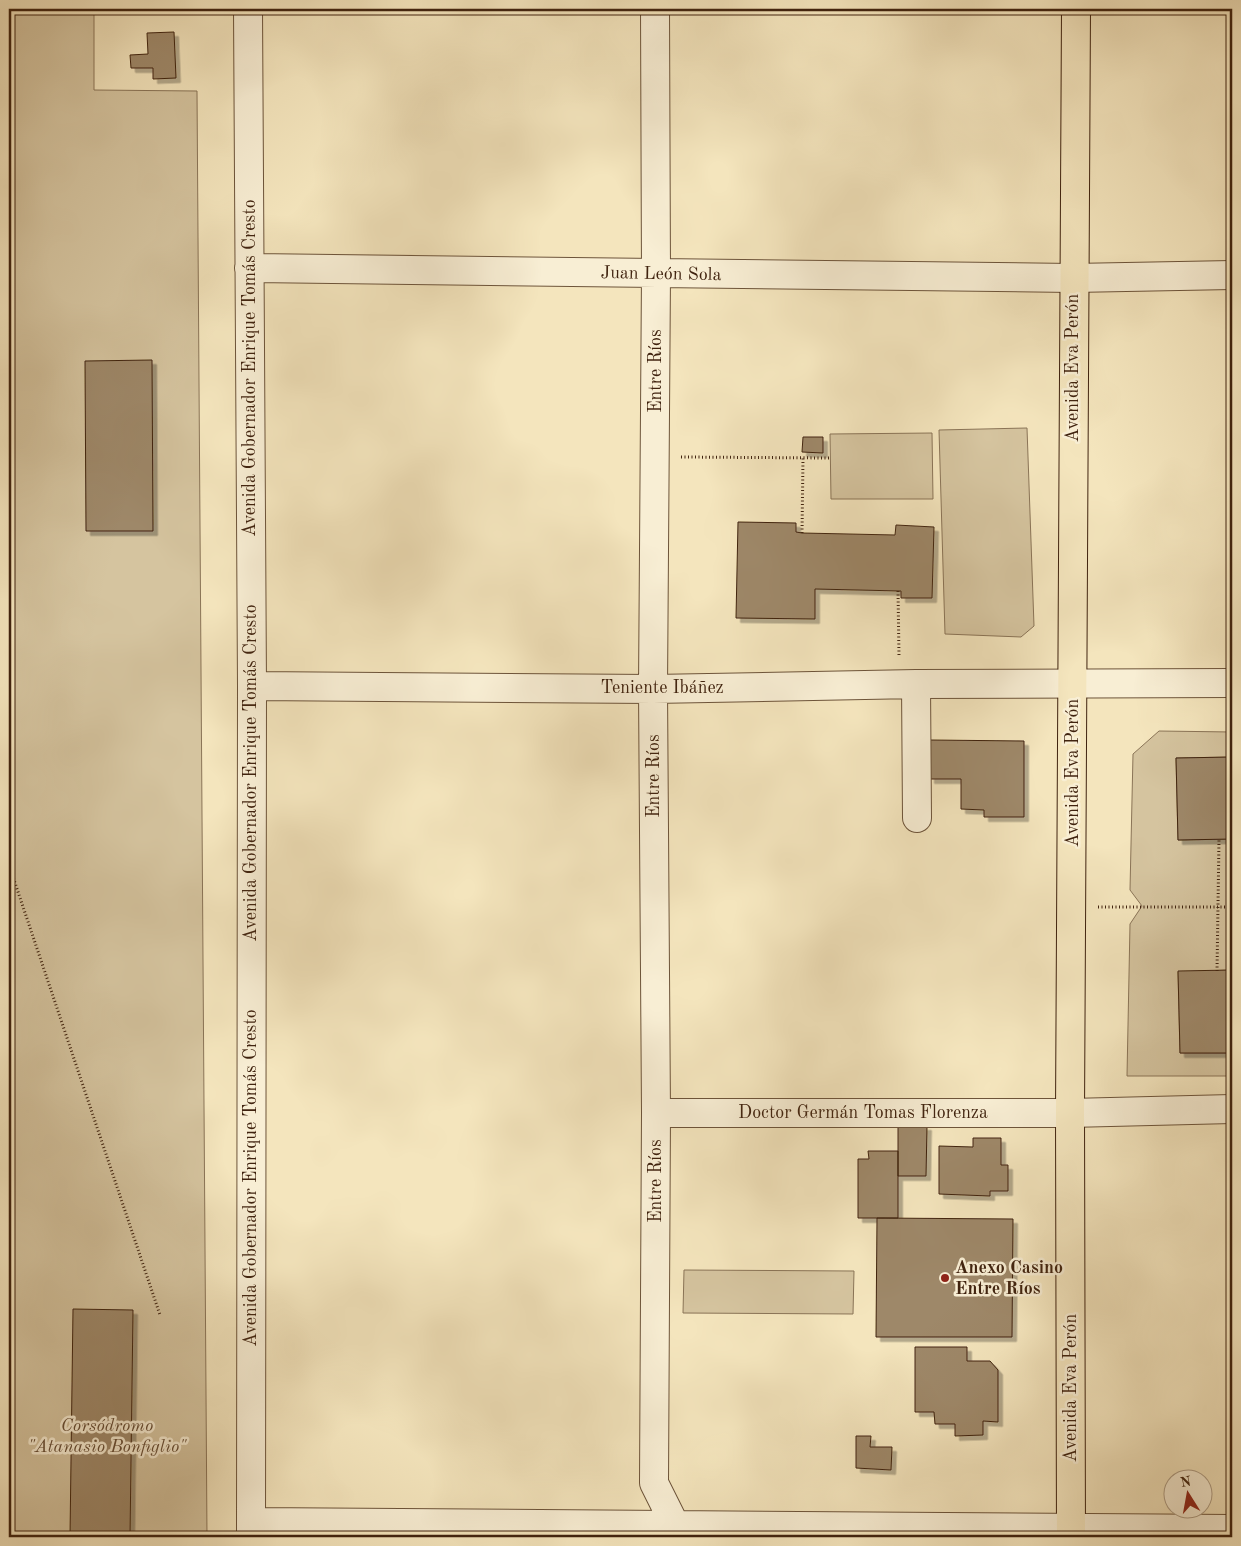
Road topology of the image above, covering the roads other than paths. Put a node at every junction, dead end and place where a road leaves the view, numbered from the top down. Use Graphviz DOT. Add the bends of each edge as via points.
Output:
graph roads {
  1 [pos="248,9"];
  2 [pos="656,9"];
  3 [pos="1076,9"];
  4 [pos="249,268"];
  5 [pos="656,274"];
  6 [pos="1232,275"];
  7 [pos="1073,278"];
  8 [pos="1073,683"];
  9 [pos="1232,683"];
  10 [pos="908,684"];
  11 [pos="252,686"];
  12 [pos="653,688"];
  13 [pos="917,818"];
  14 [pos="1232,1109"];
  15 [pos="1070,1112"];
  16 [pos="656,1113"];
  17 [pos="1232,1529"];
  18 [pos="251,1530"];
  19 [pos="675,1531"];
  20 [pos="1072,1533"];
  1 -- 4 [label="street, Avenida Gobernador Enrique Tomás Cresto"];
  2 -- 5 [label="street, Entre Ríos"];
  3 -- 7 [label="main road, Avenida Eva Perón"];
  4 -- 5 [label="street, Juan León Sola"];
  4 -- 11 [label="street, Avenida Gobernador Enrique Tomás Cresto"];
  5 -- 7 [label="street, Juan León Sola"];
  5 -- 12 [label="street, Entre Ríos"];
  6 -- 7 [label="street, Juan León Sola"];
  7 -- 8 [label="main road, Avenida Eva Perón"];
  8 -- 9 [label="street, Teniente Ibáñez"];
  8 -- 10 [label="street, Teniente Ibáñez"];
  8 -- 15 [label="main road, Avenida Eva Perón"];
  10 -- 12 [label="street, Teniente Ibáñez"];
  10 -- 13 [label="street"];
  11 -- 12 [label="street, Teniente Ibáñez"];
  11 -- 18 [label="street, Avenida Gobernador Enrique Tomás Cresto"];
  12 -- 16 [label="street, Entre Ríos"];
  14 -- 15 [label="street, Doctor Germán Tomas Florenza"];
  15 -- 16 [label="street, Doctor Germán Tomas Florenza"];
  15 -- 20 [label="main road, Avenida Eva Perón"];
  16 -- 19 [label="street, Entre Ríos" via="654,1483"];
  17 -- 20 [label="street"];
  18 -- 19 [label="street"];
  19 -- 20 [label="street"];
}
